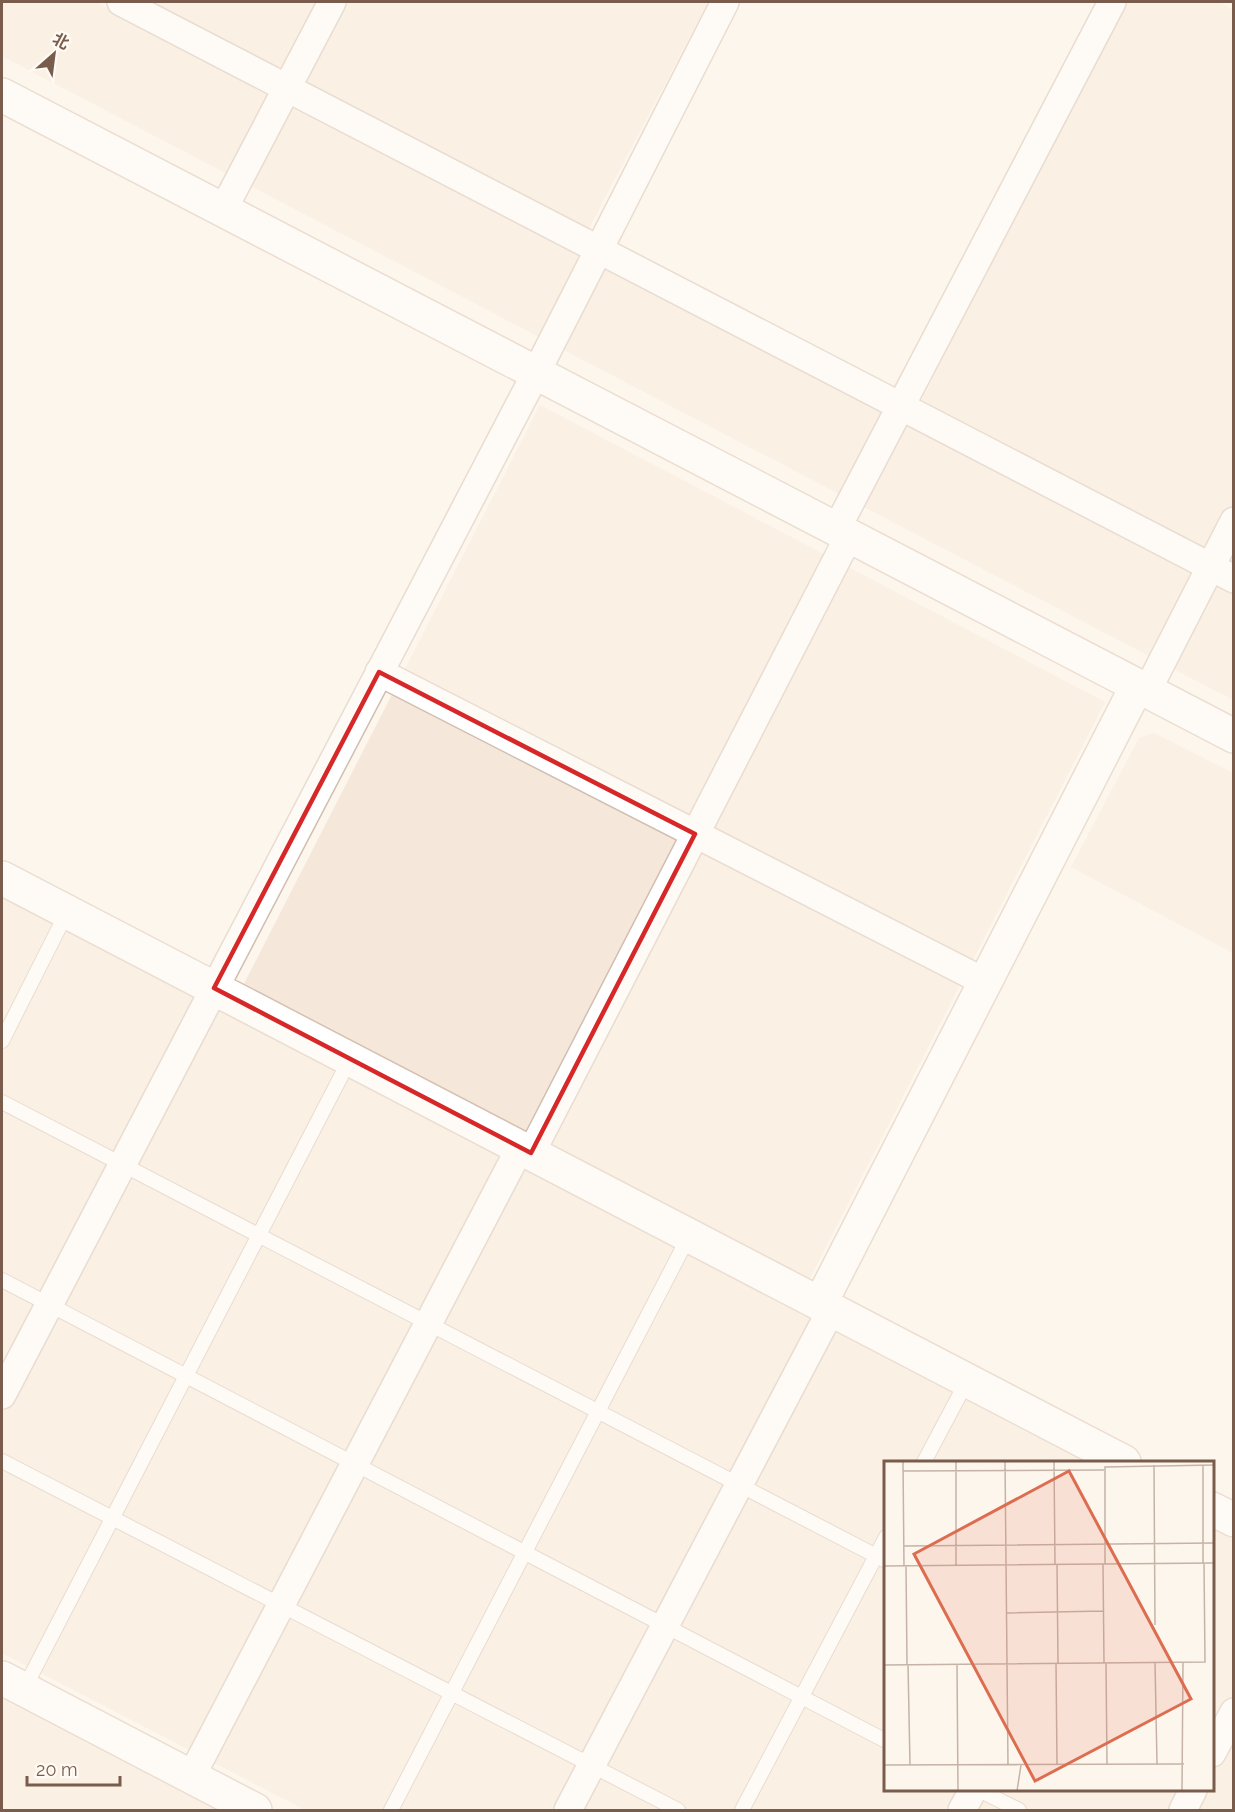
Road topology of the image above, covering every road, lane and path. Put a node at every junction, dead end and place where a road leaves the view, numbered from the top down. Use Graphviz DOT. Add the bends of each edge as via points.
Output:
graph roads {
  1 [pos="121,2"];
  2 [pos="332,2"];
  3 [pos="725,2"];
  4 [pos="1112,2"];
  5 [pos="287,88"];
  6 [pos="2,95"];
  7 [pos="223,210"];
  8 [pos="598,249"];
  9 [pos="536,373"];
  10 [pos="901,406"];
  11 [pos="1233,521"];
  12 [pos="843,533"];
  13 [pos="1222,573"];
  14 [pos="379,672"];
  15 [pos="1142,689"];
  16 [pos="1233,736"];
  17 [pos="695,834"];
  18 [pos="2,878"];
  19 [pos="67,912"];
  20 [pos="986,982"];
  21 [pos="214,988"];
  22 [pos="2,1041"];
  23 [pos="350,1059"];
  24 [pos="2,1102"];
  25 [pos="525,1151"];
  26 [pos="122,1165"];
  27 [pos="258,1236"];
  28 [pos="689,1236"];
  29 [pos="2,1280"];
  30 [pos="49,1305"];
  31 [pos="825,1307"];
  32 [pos="429,1324"];
  33 [pos="185,1376"];
  34 [pos="967,1381"];
  35 [pos="2,1395"];
  36 [pos="598,1412"];
  37 [pos="2,1461"];
  38 [pos="925,1461"];
  39 [pos="1122,1461"];
  40 [pos="355,1465"];
  41 [pos="739,1485"];
  42 [pos="1214,1510"];
  43 [pos="112,1518"];
  44 [pos="1233,1520"];
  45 [pos="884,1541"];
  46 [pos="525,1553"];
  47 [pos="880,1559"];
  48 [pos="281,1605"];
  49 [pos="665,1626"];
  50 [pos="12,1683"];
  51 [pos="452,1694"];
  52 [pos="801,1697"];
  53 [pos="1233,1712"];
  54 [pos="884,1740"];
  55 [pos="1215,1740"];
  56 [pos="592,1766"];
  57 [pos="191,1777"];
  58 [pos="972,1791"];
  59 [pos="981,1791"];
  60 [pos="1192,1791"];
  61 [pos="255,1810"];
  62 [pos="391,1810"];
  63 [pos="568,1810"];
  64 [pos="678,1810"];
  65 [pos="742,1810"];
  66 [pos="962,1810"];
  67 [pos="1019,1810"];
  68 [pos="1183,1810"];
  1 -- 5 [label="street"];
  2 -- 5 [label="street"];
  3 -- 8 [label="street"];
  4 -- 10 [label="street"];
  5 -- 7 [label="street"];
  5 -- 8 [label="street"];
  6 -- 7 [label="street"];
  7 -- 9 [label="street"];
  8 -- 9 [label="street"];
  8 -- 10 [label="street"];
  9 -- 12 [label="street"];
  9 -- 14 [label="street"];
  10 -- 12 [label="street"];
  10 -- 13 [label="street"];
  11 -- 13 [label="street"];
  12 -- 15 [label="street"];
  12 -- 17 [label="street"];
  13 -- 15 [label="street"];
  14 -- 17 [label="street"];
  14 -- 21 [label="street"];
  15 -- 16 [label="street"];
  15 -- 20 [label="street"];
  17 -- 20 [label="street"];
  17 -- 25 [label="street"];
  18 -- 19 [label="street"];
  19 -- 21 [label="street"];
  19 -- 22 [label="lane"];
  20 -- 31 [label="street"];
  21 -- 23 [label="street"];
  21 -- 26 [label="street"];
  23 -- 25 [label="street"];
  23 -- 27 [label="lane"];
  24 -- 26 [label="lane"];
  25 -- 28 [label="street"];
  25 -- 32 [label="street"];
  26 -- 27 [label="lane"];
  26 -- 30 [label="street"];
  27 -- 32 [label="lane"];
  27 -- 33 [label="lane"];
  28 -- 31 [label="street"];
  28 -- 36 [label="lane"];
  29 -- 30 [label="lane"];
  30 -- 33 [label="lane"];
  30 -- 35 [label="street"];
  31 -- 34 [label="street"];
  31 -- 41 [label="street"];
  32 -- 36 [label="lane"];
  32 -- 40 [label="street"];
  33 -- 40 [label="lane"];
  33 -- 43 [label="lane"];
  34 -- 38 [label="lane"];
  34 -- 39 [label="street"];
  36 -- 41 [label="lane"];
  36 -- 46 [label="lane"];
  37 -- 43 [label="lane"];
  40 -- 46 [label="lane"];
  40 -- 48 [label="street"];
  41 -- 47 [label="lane"];
  41 -- 49 [label="street"];
  42 -- 44 [label="street"];
  43 -- 48 [label="lane"];
  43 -- 50 [label="lane"];
  45 -- 47 [label="lane"];
  46 -- 49 [label="lane"];
  46 -- 51 [label="lane"];
  47 -- 52 [label="lane"];
  48 -- 51 [label="lane"];
  48 -- 57 [label="street"];
  49 -- 52 [label="lane"];
  49 -- 56 [label="street"];
  50 -- 57 [label="street"];
  51 -- 56 [label="lane"];
  51 -- 62 [label="lane"];
  52 -- 54 [label="lane"];
  52 -- 65 [label="lane"];
  53 -- 55 [label="street"];
  56 -- 63 [label="street"];
  56 -- 64 [label="lane"];
  57 -- 61 [label="street"];
  58 -- 66 [label="street"];
  59 -- 67 [label="lane"];
  60 -- 68 [label="street"];
}
